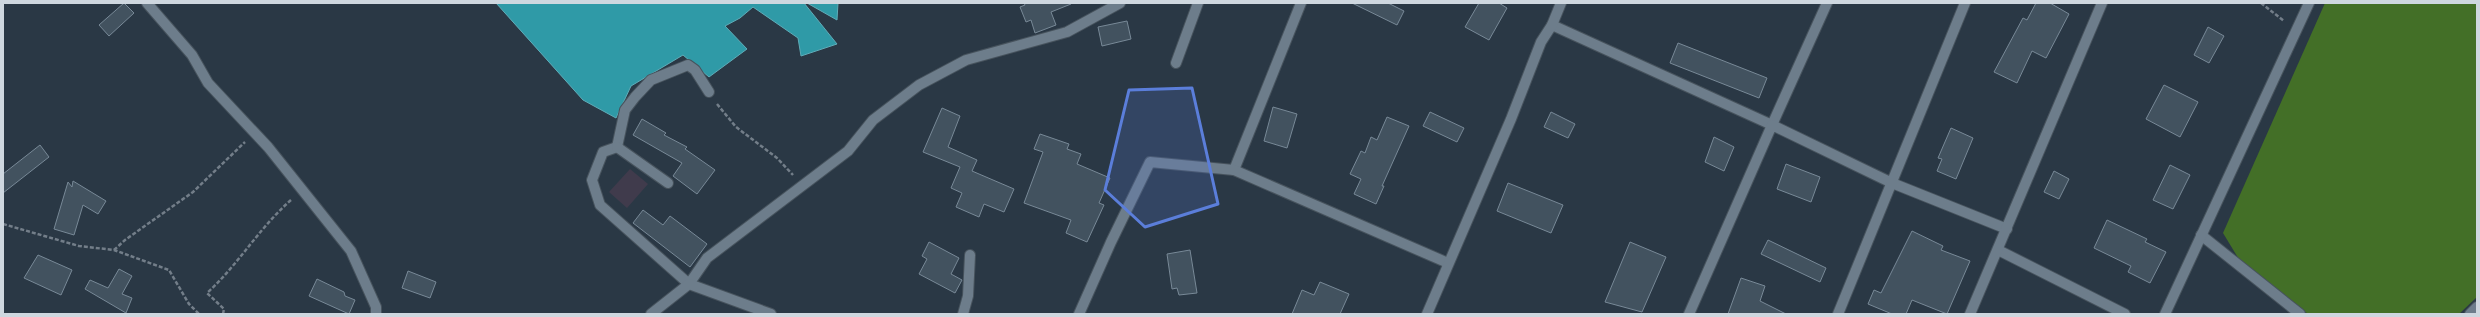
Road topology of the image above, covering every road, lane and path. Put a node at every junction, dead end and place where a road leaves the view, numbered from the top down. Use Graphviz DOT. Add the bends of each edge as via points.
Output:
graph roads {
  1 [pos="147,3"];
  2 [pos="1120,3"];
  3 [pos="1198,3"];
  4 [pos="1301,3"];
  5 [pos="1561,3"];
  6 [pos="1827,3"];
  7 [pos="1965,3"];
  8 [pos="2102,3"];
  9 [pos="2261,3"];
  10 [pos="2309,3"];
  11 [pos="1552,25"];
  12 [pos="2293,38"];
  13 [pos="1176,63"];
  14 [pos="709,92"];
  15 [pos="1772,125"];
  16 [pos="256,132"];
  17 [pos="617,147"];
  18 [pos="1234,170"];
  19 [pos="1892,183"];
  20 [pos="668,184"];
  21 [pos="803,185"];
  22 [pos="302,191"];
  23 [pos="3,224"];
  24 [pos="2006,229"];
  25 [pos="2202,235"];
  26 [pos="114,250"];
  27 [pos="1998,250"];
  28 [pos="970,255"];
  29 [pos="1448,263"];
  30 [pos="689,284"];
  31 [pos="2477,307"];
  32 [pos="199,314"];
  33 [pos="223,314"];
  34 [pos="376,314"];
  35 [pos="651,314"];
  36 [pos="771,314"];
  37 [pos="963,314"];
  38 [pos="1079,314"];
  39 [pos="1428,314"];
  40 [pos="1689,314"];
  41 [pos="1838,314"];
  42 [pos="1970,314"];
  43 [pos="2125,314"];
  44 [pos="2165,314"];
  45 [pos="2300,314"];
  46 [pos="2470,314"];
  1 -- 16 [label="street" via="192,55 208,83"];
  2 -- 21 [label="street" via="1067,32 966,60 919,86 873,120 848,151"];
  3 -- 13 [label="street"];
  4 -- 18 [label="street"];
  5 -- 11 [label="street"];
  6 -- 15 [label="street"];
  7 -- 19 [label="street"];
  8 -- 24 [label="street"];
  9 -- 12 [label="path" via="2283,20"];
  10 -- 12 [label="street"];
  11 -- 15 [label="street"];
  11 -- 29 [label="street" via="1541,42 1511,119"];
  12 -- 25 [label="street"];
  14 -- 17 [label="street" via="695,70 688,65 651,80 625,110"];
  14 -- 21 [label="path" via="736,127 777,158"];
  15 -- 19 [label="street"];
  15 -- 40 [label="street"];
  16 -- 22 [label="street"];
  16 -- 26 [label="path" via="193,192"];
  17 -- 20 [label="street"];
  17 -- 30 [label="street" via="603,152 592,180 600,205"];
  18 -- 29 [label="street"];
  18 -- 38 [label="street" via="1150,162"];
  19 -- 24 [label="street"];
  19 -- 41 [label="street"];
  21 -- 30 [label="street" via="707,258"];
  22 -- 33 [label="path" via="269,219 235,263 207,293 224,309"];
  22 -- 34 [label="street" via="351,251 376,307"];
  23 -- 26 [label="path" via="79,246"];
  24 -- 27 [label="street"];
  25 -- 44 [label="street"];
  25 -- 45 [label="street"];
  26 -- 32 [label="path" via="169,270 189,304"];
  27 -- 42 [label="street"];
  27 -- 43 [label="street"];
  28 -- 37 [label="street" via="968,296"];
  29 -- 39 [label="street"];
  30 -- 35 [label="street"];
  30 -- 36 [label="street"];
  31 -- 46 [label="street"];
}
